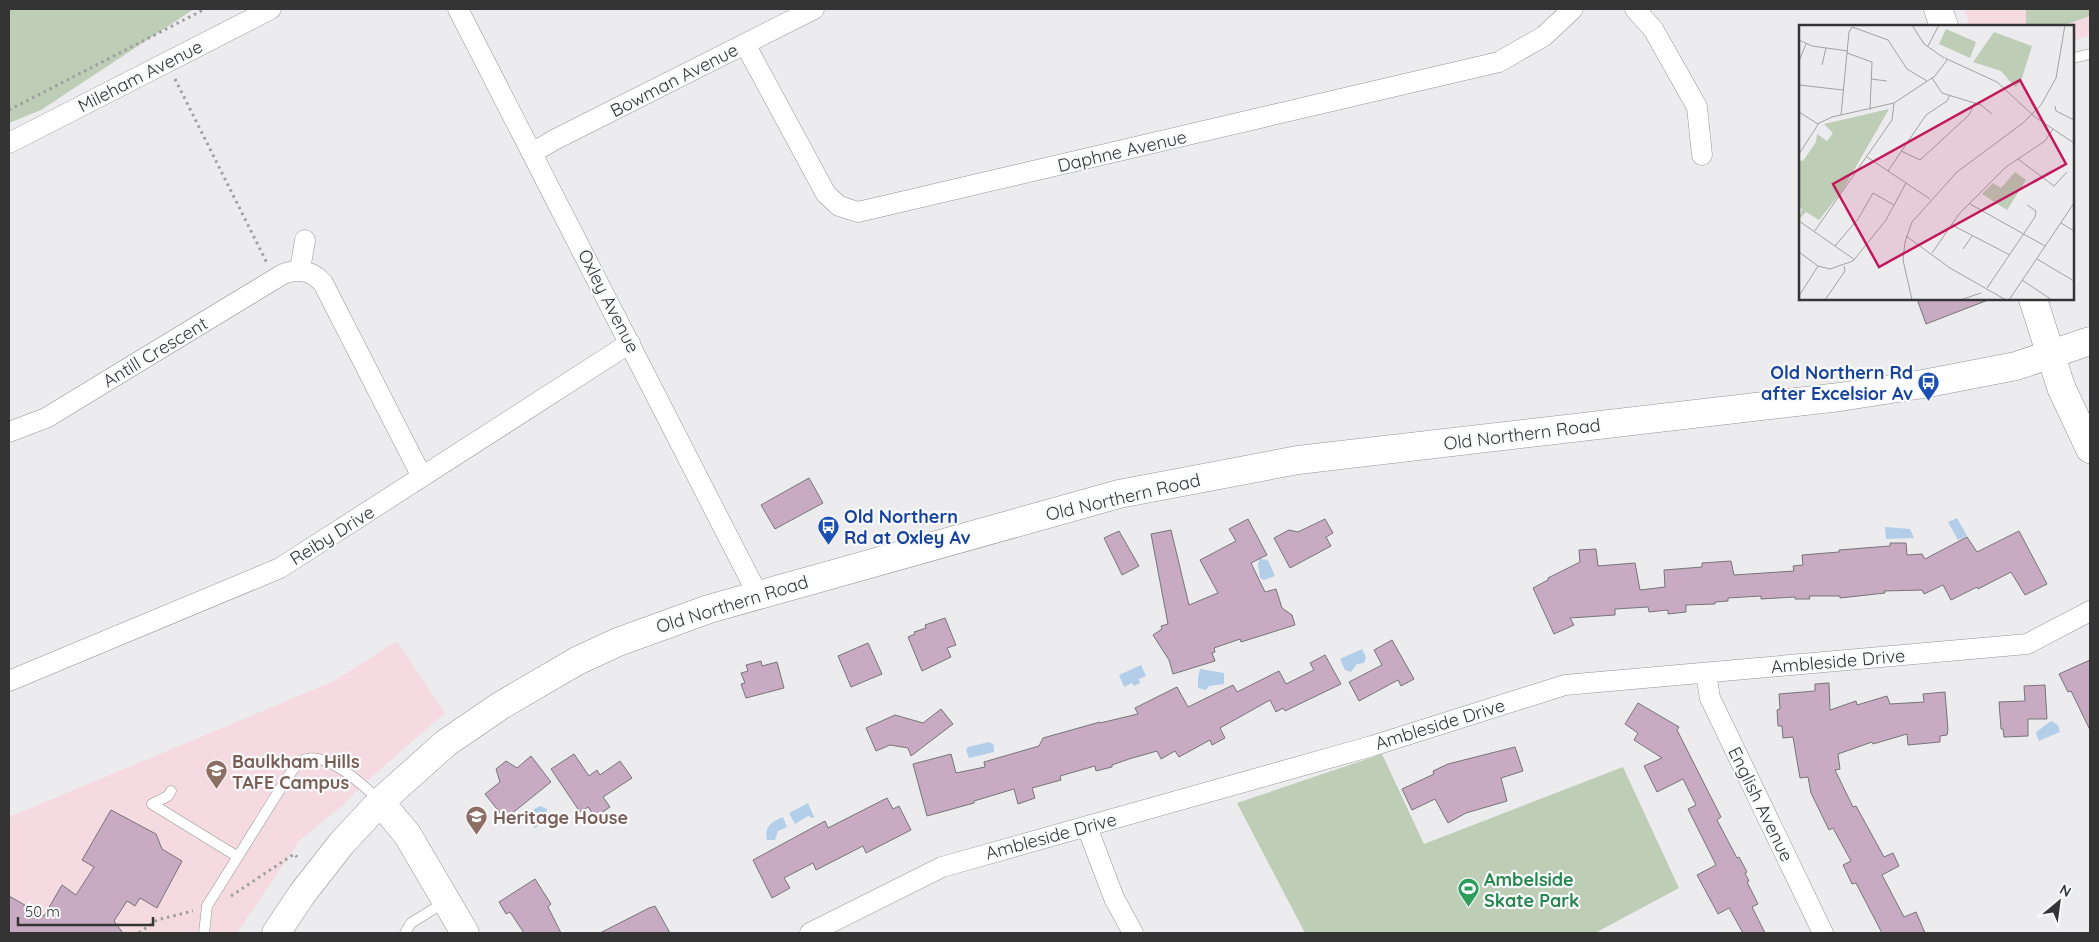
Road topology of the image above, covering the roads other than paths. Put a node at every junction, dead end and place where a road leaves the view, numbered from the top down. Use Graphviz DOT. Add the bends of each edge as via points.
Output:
graph roads {
  1 [pos="271,9"];
  2 [pos="458,9"];
  3 [pos="814,9"];
  4 [pos="1573,9"];
  5 [pos="1635,9"];
  6 [pos="1938,9"];
  7 [pos="1944,25"];
  8 [pos="745,44"];
  9 [pos="2090,54"];
  10 [pos="2074,58"];
  11 [pos="9,143"];
  12 [pos="534,152"];
  13 [pos="1702,155"];
  14 [pos="305,240"];
  15 [pos="300,270"];
  16 [pos="2033,300"];
  17 [pos="2090,341"];
  18 [pos="630,344"];
  19 [pos="2050,354"];
  20 [pos="9,432"];
  21 [pos="2090,449"];
  22 [pos="422,477"];
  23 [pos="758,595"];
  24 [pos="2090,611"];
  25 [pos="1706,674"];
  26 [pos="9,681"];
  27 [pos="172,791"];
  28 [pos="380,802"];
  29 [pos="1087,827"];
  30 [pos="238,857"];
  31 [pos="447,901"];
  32 [pos="824,930"];
  33 [pos="204,933"];
  34 [pos="276,933"];
  35 [pos="405,933"];
  36 [pos="466,933"];
  37 [pos="1133,933"];
  38 [pos="1823,933"];
  1 -- 11 [label="street, Mileham Avenue"];
  2 -- 12 [label="street, Oxley Avenue"];
  3 -- 8 [label="street, Bowman Avenue"];
  4 -- 8 [label="street, Daphne Avenue" via="1544,36 1499,62 858,212 839,206 826,194"];
  5 -- 13 [label="street" via="1653,29 1697,107"];
  6 -- 7 [label="main road"];
  8 -- 12 [label="street, Bowman Avenue"];
  9 -- 10 [label="lane"];
  12 -- 18 [label="street, Oxley Avenue"];
  14 -- 15 [label="street"];
  15 -- 20 [label="street, Antill Crescent" via="275,280 46,418"];
  15 -- 22 [label="street" via="313,274 323,284"];
  16 -- 19 [label="main road"];
  17 -- 19 [label="main road, Old Northern Road"];
  18 -- 22 [label="street, Reiby Drive"];
  18 -- 23 [label="street, Oxley Avenue"];
  19 -- 21 [label="main road" via="2061,387"];
  19 -- 23 [label="main road, Old Northern Road" via="2016,366 1840,397 1298,460 1119,494"];
  22 -- 26 [label="street, Reiby Drive" via="280,568"];
  23 -- 28 [label="main road, Old Northern Road" via="643,632 551,675 483,716 446,743"];
  24 -- 25 [label="street, Ambleside Drive" via="2028,644"];
  25 -- 29 [label="street, Ambleside Drive" via="1565,685 1372,746"];
  25 -- 38 [label="street, English Avenue" via="1710,698"];
  27 -- 30 [label="lane" via="152,804"];
  28 -- 30 [label="lane" via="338,768 321,759 305,760 294,768"];
  28 -- 31 [label="main road" via="407,834"];
  28 -- 34 [label="main road, Old Northern Road" via="325,864"];
  29 -- 32 [label="street, Ambleside Drive" via="942,867"];
  29 -- 37 [label="street" via="1114,898"];
  30 -- 33 [label="lane" via="207,906"];
  31 -- 35 [label="lane" via="411,923"];
  31 -- 36 [label="main road"];
}
